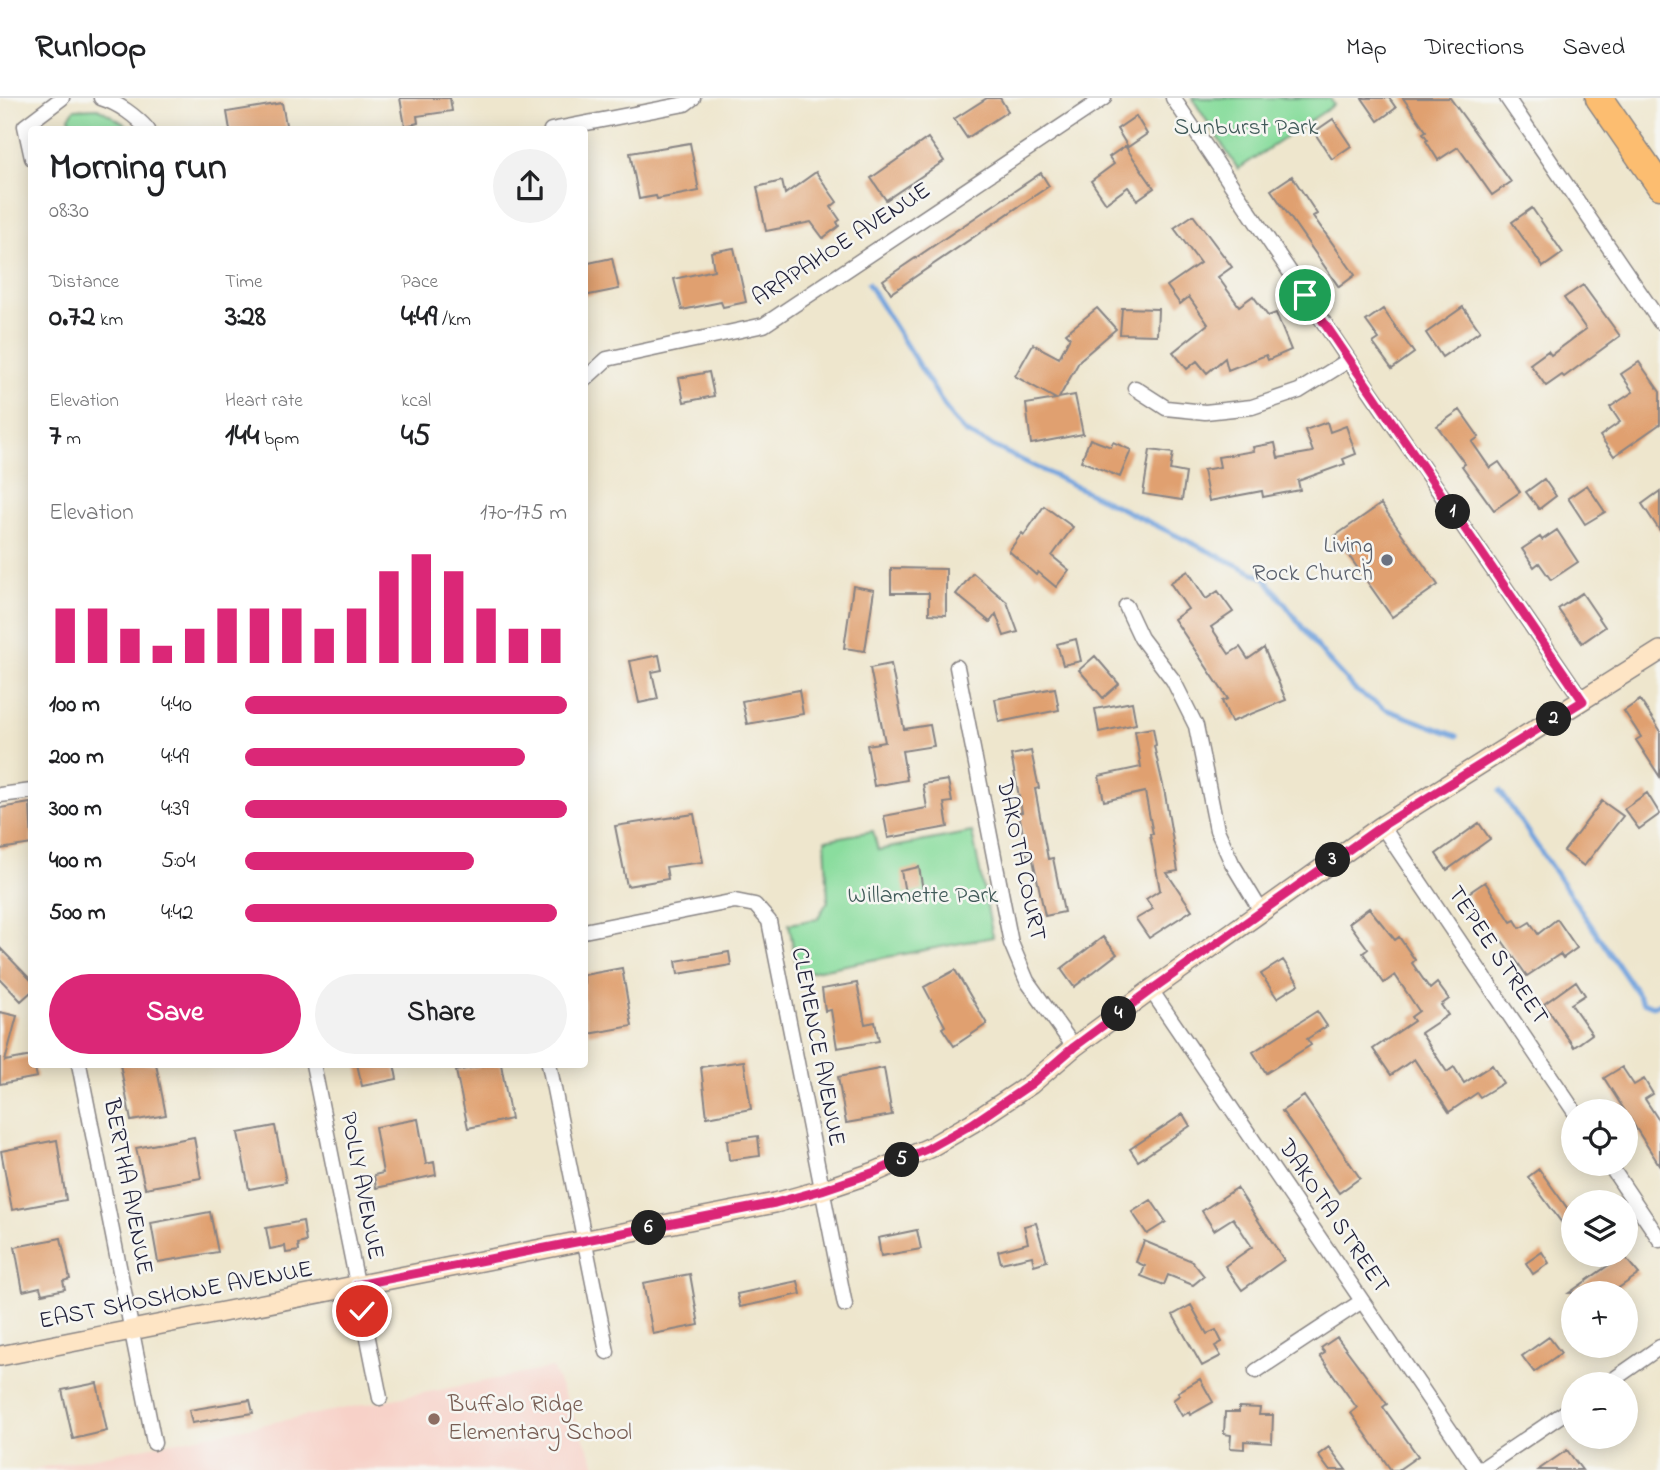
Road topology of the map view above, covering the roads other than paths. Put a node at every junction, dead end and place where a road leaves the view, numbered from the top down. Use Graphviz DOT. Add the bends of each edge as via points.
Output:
graph roads {
  1 [pos="62,98"];
  2 [pos="101,98"];
  3 [pos="693,98"];
  4 [pos="1104,98"];
  5 [pos="1173,98"];
  6 [pos="1507,98"];
  7 [pos="1600,98"];
  8 [pos="143,126"];
  9 [pos="572,126"];
  10 [pos="28,139"];
  11 [pos="1660,186"];
  12 [pos="1660,322"];
  13 [pos="1349,360"];
  14 [pos="588,376"];
  15 [pos="1135,388"];
  16 [pos="1126,606"];
  17 [pos="1660,651"];
  18 [pos="957,667"];
  19 [pos="1583,701"];
  20 [pos="28,792"];
  21 [pos="0,795"];
  22 [pos="1382,826"];
  23 [pos="1261,911"];
  24 [pos="588,930"];
  25 [pos="1151,990"];
  26 [pos="1074,1047"];
  27 [pos="80,1068"];
  28 [pos="314,1068"];
  29 [pos="550,1068"];
  30 [pos="1566,1099"];
  31 [pos="1617,1176"];
  32 [pos="822,1190"];
  33 [pos="1660,1240"];
  34 [pos="585,1241"];
  35 [pos="357,1285"];
  36 [pos="1362,1301"];
  37 [pos="845,1305"];
  38 [pos="132,1330"];
  39 [pos="1660,1347"];
  40 [pos="607,1352"];
  41 [pos="0,1356"];
  42 [pos="1256,1371"];
  43 [pos="1624,1372"];
  44 [pos="380,1398"];
  45 [pos="1561,1415"];
  46 [pos="154,1443"];
  47 [pos="1479,1470"];
  1 -- 10 [label="street" via="25,125"];
  2 -- 8 [label="street" via="112,101"];
  3 -- 9 [label="street" via="685,104"];
  4 -- 14 [label="street, ARAPAHOE AVENUE" via="764,325 607,359"];
  5 -- 13 [label="street"];
  6 -- 12 [label="street"];
  7 -- 11 [label="highway"];
  13 -- 15 [label="street" via="1299,391 1252,407 1205,412 1166,408"];
  13 -- 19 [label="street"];
  16 -- 23 [label="street" via="1196,726 1217,830"];
  17 -- 19 [label="street, EAST SHOSHONE AVENUE"];
  18 -- 26 [label="street, DAKOTA COURT" via="1011,943 1027,981"];
  19 -- 22 [label="street, EAST SHOSHONE AVENUE"];
  20 -- 21 [label="street"];
  22 -- 23 [label="street, EAST SHOSHONE AVENUE"];
  22 -- 30 [label="street, TEPEE STREET"];
  23 -- 25 [label="street, EAST SHOSHONE AVENUE"];
  24 -- 32 [label="street, CLEMENCE AVENUE" via="735,901 755,905 769,921"];
  25 -- 26 [label="street, EAST SHOSHONE AVENUE"];
  25 -- 36 [label="street, DAKOTA STREET"];
  26 -- 32 [label="street, EAST SHOSHONE AVENUE" via="1031,1084 972,1124 875,1172"];
  27 -- 38 [label="street, BERTHA AVENUE"];
  28 -- 35 [label="street, POLLY AVENUE"];
  29 -- 34 [label="street"];
  31 -- 33 [label="street"];
  32 -- 34 [label="street, EAST SHOSHONE AVENUE"];
  32 -- 37 [label="street, CLEMENCE AVENUE"];
  34 -- 35 [label="street, EAST SHOSHONE AVENUE"];
  34 -- 40 [label="street"];
  35 -- 38 [label="street, EAST SHOSHONE AVENUE"];
  35 -- 44 [label="street, POLLY AVENUE"];
  36 -- 42 [label="street"];
  36 -- 47 [label="street, DAKOTA STREET"];
  38 -- 41 [label="street, EAST SHOSHONE AVENUE"];
  38 -- 46 [label="street, BERTHA AVENUE"];
  39 -- 43 [label="street"];
  45 -- 47 [label="street"];
}
